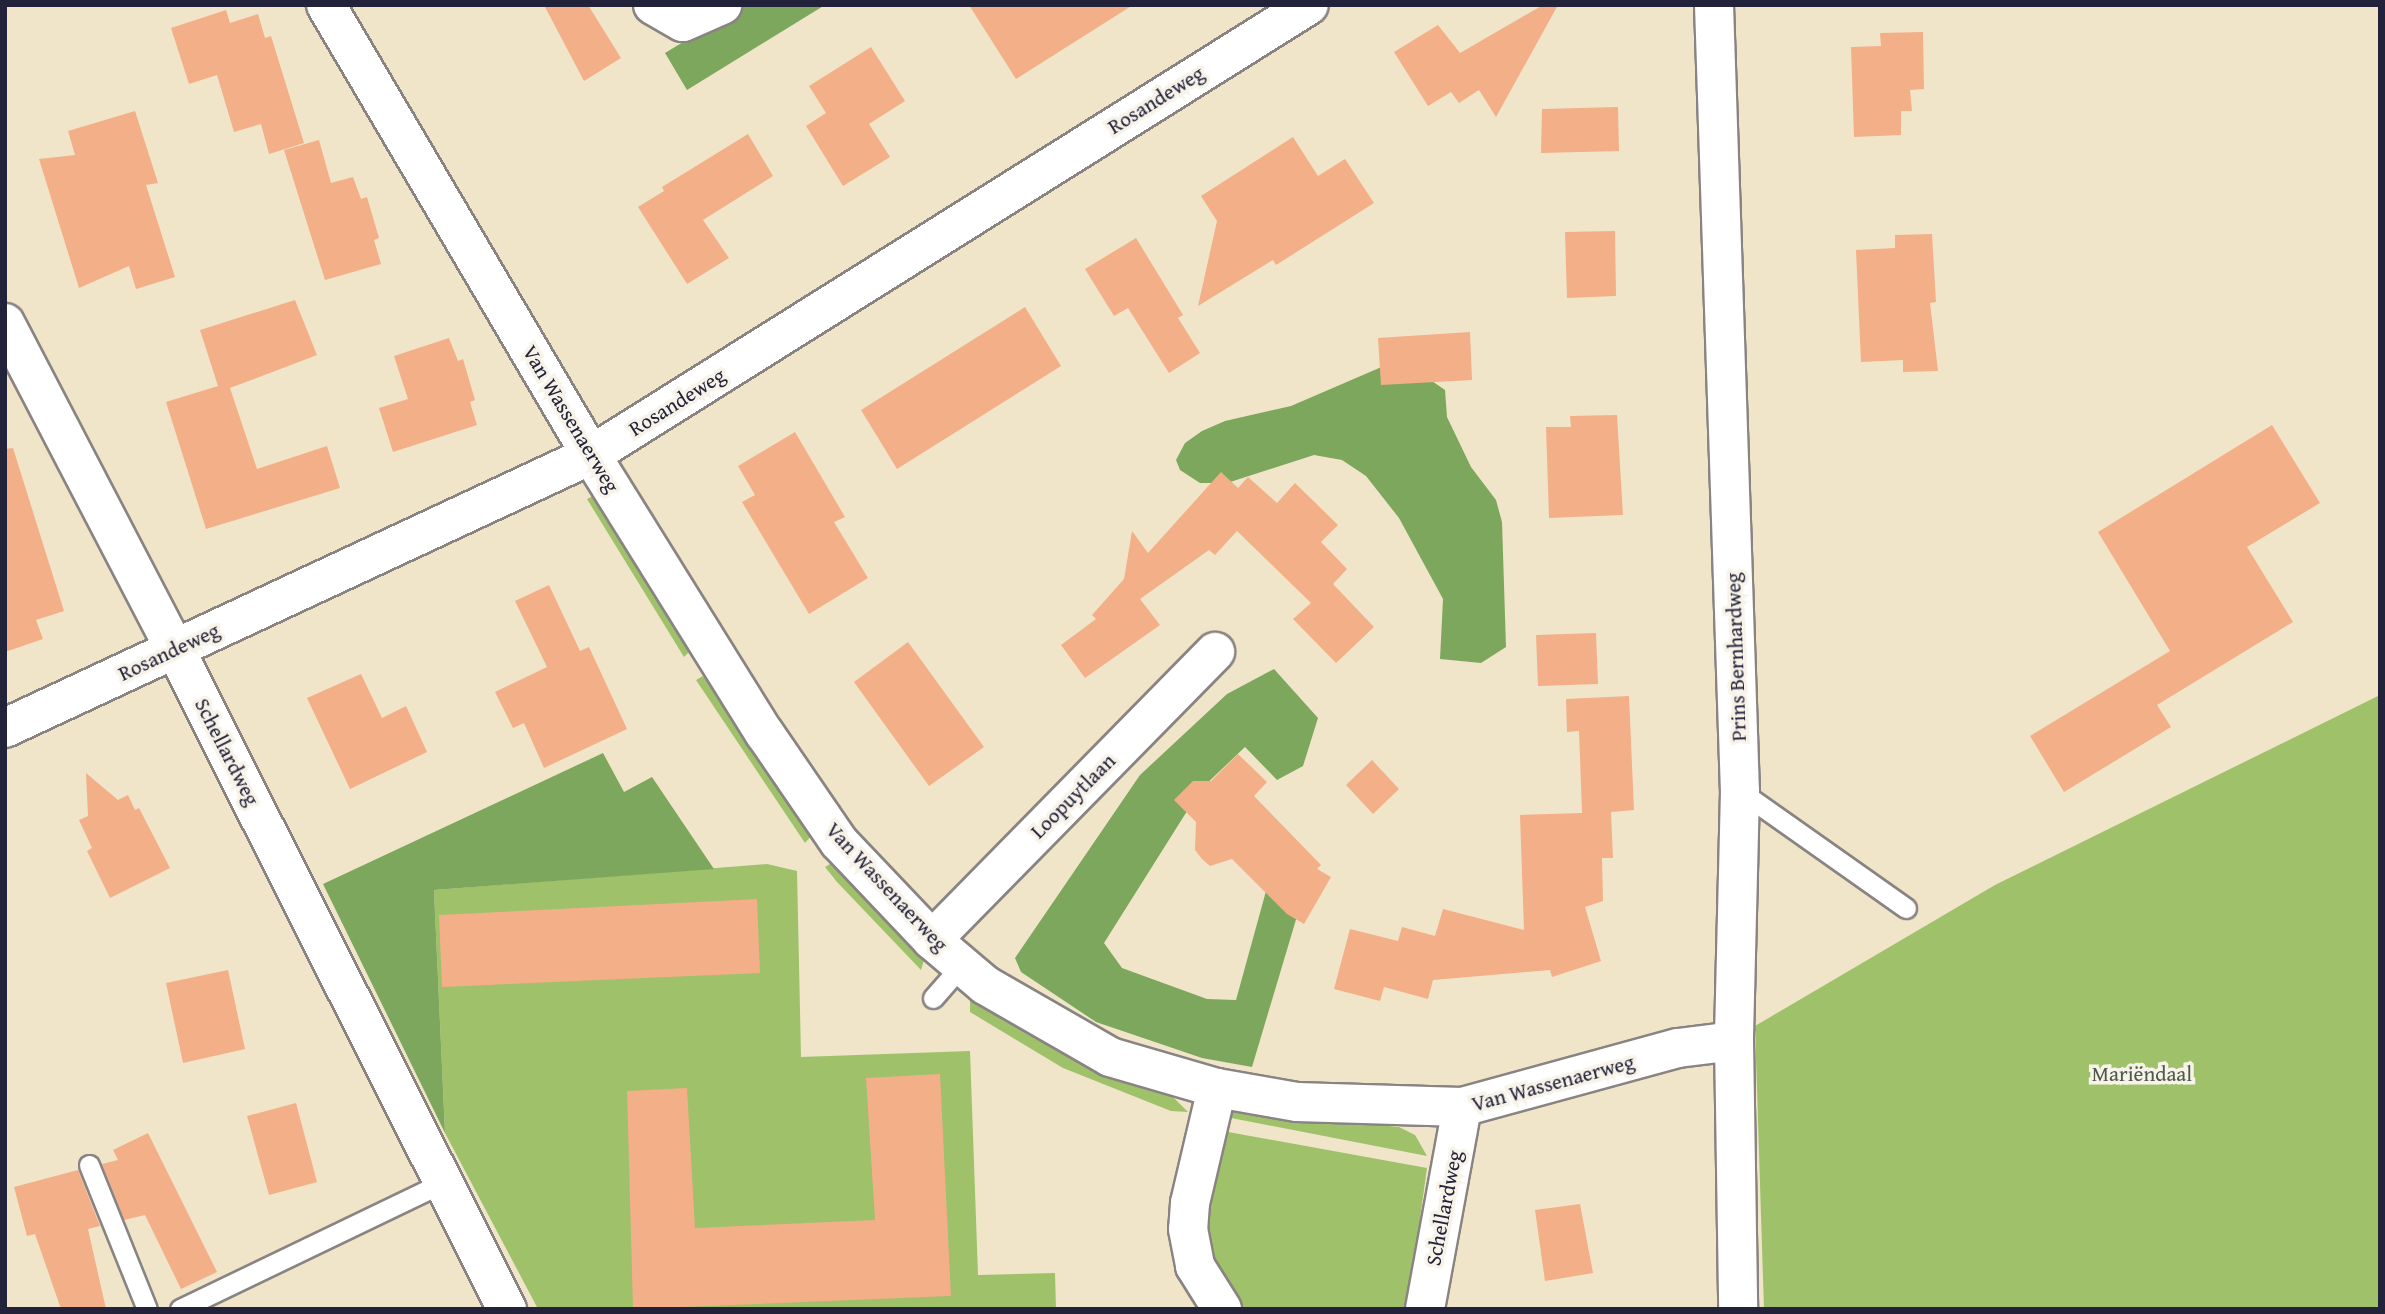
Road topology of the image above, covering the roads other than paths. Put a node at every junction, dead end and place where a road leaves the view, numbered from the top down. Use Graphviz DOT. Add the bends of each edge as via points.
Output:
graph roads {
  1 [pos="326,5"];
  2 [pos="653,5"];
  3 [pos="722,5"];
  4 [pos="1309,5"];
  5 [pos="1714,5"];
  6 [pos="5,324"];
  7 [pos="591,455"];
  8 [pos="176,649"];
  9 [pos="1215,652"];
  10 [pos="5,727"];
  11 [pos="1740,791"];
  12 [pos="1906,908"];
  13 [pos="932,940"];
  14 [pos="962,965"];
  15 [pos="933,998"];
  16 [pos="1734,1041"];
  17 [pos="1217,1088"];
  18 [pos="1462,1107"];
  19 [pos="89,1165"];
  20 [pos="444,1182"];
  21 [pos="147,1309"];
  22 [pos="180,1309"];
  23 [pos="507,1309"];
  24 [pos="1222,1309"];
  25 [pos="1424,1309"];
  26 [pos="1738,1309"];
  1 -- 7 [label="street, Van Wassenaerweg"];
  2 -- 3 [label="street" via="683,22"];
  4 -- 7 [label="street, Rosandeweg"];
  5 -- 11 [label="street, Prins Bernhardweg"];
  6 -- 8 [label="street, Schellardweg"];
  7 -- 8 [label="street, Rosandeweg"];
  7 -- 13 [label="street, Van Wassenaerweg" via="765,734 839,842"];
  8 -- 10 [label="street, Rosandeweg"];
  8 -- 20 [label="street, Schellardweg"];
  9 -- 13 [label="street, Loopuytlaan"];
  11 -- 12 [label="lane"];
  11 -- 16 [label="street, Prins Bernhardweg"];
  13 -- 14 [label="street, Van Wassenaerweg"];
  14 -- 15 [label="lane"];
  14 -- 17 [label="street, Van Wassenaerweg" via="985,985 1110,1057"];
  16 -- 18 [label="street, Van Wassenaerweg" via="1678,1048"];
  16 -- 26 [label="street, Prins Bernhardweg"];
  17 -- 18 [label="street, Van Wassenaerweg" via="1297,1102"];
  17 -- 24 [label="street" via="1185,1176 1195,1266"];
  18 -- 25 [label="street, Schellardweg"];
  19 -- 21 [label="lane"];
  20 -- 22 [label="lane"];
  20 -- 23 [label="street, Schellardweg"];
}
